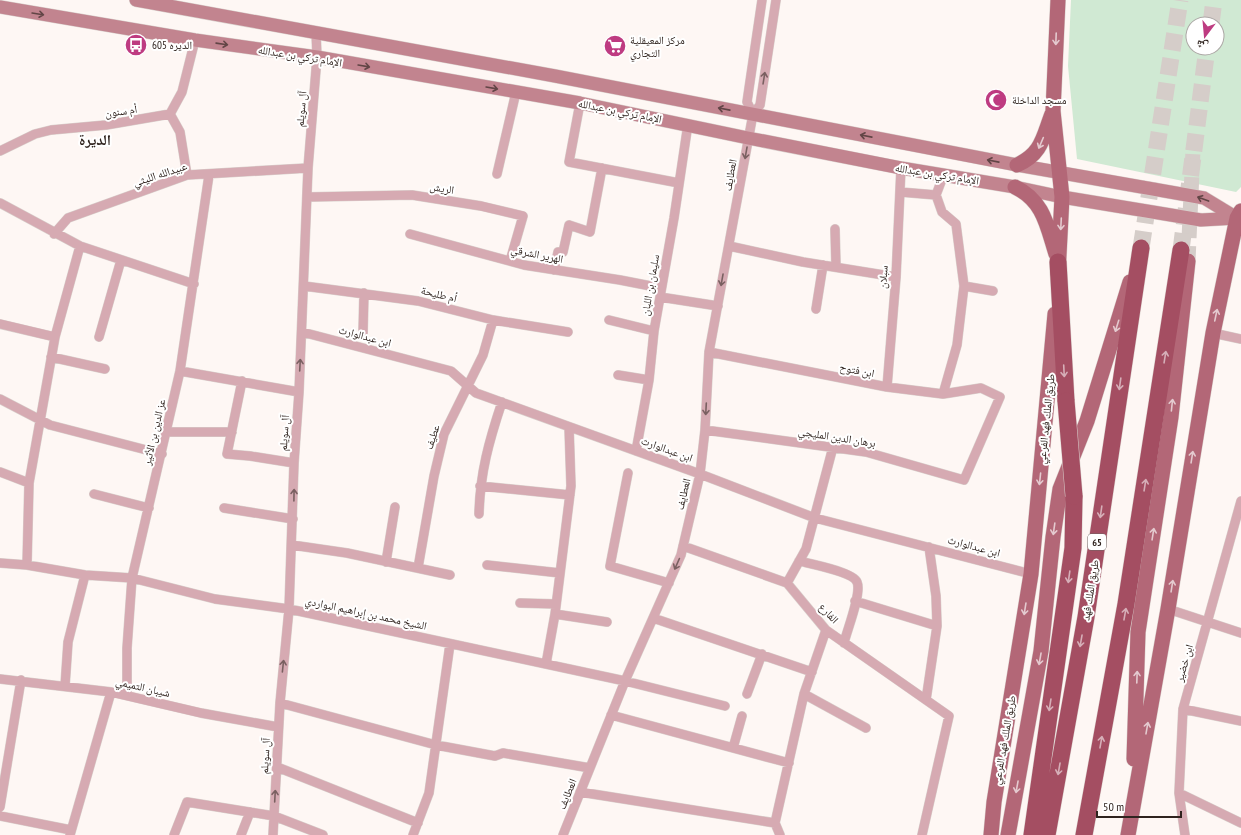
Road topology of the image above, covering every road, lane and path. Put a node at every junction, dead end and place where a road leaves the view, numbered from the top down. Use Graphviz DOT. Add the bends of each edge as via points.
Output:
graph roads {
  1 [pos="136,0"];
  2 [pos="762,0"];
  3 [pos="776,0"];
  4 [pos="1058,0"];
  5 [pos="0,8"];
  6 [pos="316,32"];
  7 [pos="195,40"];
  8 [pos="317,57"];
  9 [pos="516,92"];
  10 [pos="580,103"];
  11 [pos="1053,111"];
  12 [pos="170,114"];
  13 [pos="753,114"];
  14 [pos="688,124"];
  15 [pos="748,138"];
  16 [pos="0,151"];
  17 [pos="1017,165"];
  18 [pos="308,168"];
  19 [pos="602,168"];
  20 [pos="901,168"];
  21 [pos="1061,173"];
  22 [pos="497,174"];
  23 [pos="944,174"];
  24 [pos="187,175"];
  25 [pos="209,175"];
  26 [pos="679,183"];
  27 [pos="1014,186"];
  28 [pos="900,192"];
  29 [pos="936,195"];
  30 [pos="308,197"];
  31 [pos="1062,197"];
  32 [pos="0,203"];
  33 [pos="1240,216"];
  34 [pos="835,230"];
  35 [pos="54,234"];
  36 [pos="410,234"];
  37 [pos="80,246"];
  38 [pos="729,246"];
  39 [pos="1141,248"];
  40 [pos="1185,255"];
  41 [pos="121,260"];
  42 [pos="510,262"];
  43 [pos="1058,262"];
  44 [pos="822,265"];
  45 [pos="836,267"];
  46 [pos="554,270"];
  47 [pos="896,277"];
  48 [pos="194,284"];
  49 [pos="304,286"];
  50 [pos="964,286"];
  51 [pos="993,291"];
  52 [pos="364,293"];
  53 [pos="660,293"];
  54 [pos="718,306"];
  55 [pos="816,309"];
  56 [pos="493,320"];
  57 [pos="609,320"];
  58 [pos="0,324"];
  59 [pos="654,331"];
  60 [pos="302,332"];
  61 [pos="363,332"];
  62 [pos="568,332"];
  63 [pos="1213,333"];
  64 [pos="55,337"];
  65 [pos="99,337"];
  66 [pos="1241,339"];
  67 [pos="709,352"];
  68 [pos="51,358"];
  69 [pos="105,369"];
  70 [pos="180,371"];
  71 [pos="618,375"];
  72 [pos="649,380"];
  73 [pos="242,382"];
  74 [pos="468,385"];
  75 [pos="886,388"];
  76 [pos="299,392"];
  77 [pos="943,394"];
  78 [pos="0,399"];
  79 [pos="502,402"];
  80 [pos="39,420"];
  81 [pos="569,427"];
  82 [pos="705,430"];
  83 [pos="166,432"];
  84 [pos="232,432"];
  85 [pos="833,447"];
  86 [pos="636,451"];
  87 [pos="162,454"];
  88 [pos="294,463"];
  89 [pos="0,472"];
  90 [pos="628,473"];
  91 [pos="700,474"];
  92 [pos="964,480"];
  93 [pos="29,482"];
  94 [pos="480,486"];
  95 [pos="94,494"];
  96 [pos="570,494"];
  97 [pos="1241,501"];
  98 [pos="395,507"];
  99 [pos="149,508"];
  100 [pos="224,508"];
  101 [pos="479,514"];
  102 [pos="1239,516"];
  103 [pos="815,518"];
  104 [pos="293,519"];
  105 [pos="292,545"];
  106 [pos="683,546"];
  107 [pos="929,547"];
  108 [pos="799,561"];
  109 [pos="386,562"];
  110 [pos="0,563"];
  111 [pos="27,565"];
  112 [pos="487,565"];
  113 [pos="418,568"];
  114 [pos="560,573"];
  115 [pos="1031,574"];
  116 [pos="85,575"];
  117 [pos="450,575"];
  118 [pos="132,578"];
  119 [pos="669,582"];
  120 [pos="787,583"];
  121 [pos="855,601"];
  122 [pos="520,602"];
  123 [pos="556,604"];
  124 [pos="289,609"];
  125 [pos="1168,609"];
  126 [pos="555,614"];
  127 [pos="653,618"];
  128 [pos="607,622"];
  129 [pos="1208,622"];
  130 [pos="937,626"];
  131 [pos="826,630"];
  132 [pos="1241,633"];
  133 [pos="844,642"];
  134 [pos="450,644"];
  135 [pos="762,654"];
  136 [pos="546,664"];
  137 [pos="812,672"];
  138 [pos="0,678"];
  139 [pos="21,680"];
  140 [pos="626,681"];
  141 [pos="65,686"];
  142 [pos="111,692"];
  143 [pos="747,694"];
  144 [pos="804,694"];
  145 [pos="127,695"];
  146 [pos="926,700"];
  147 [pos="280,703"];
  148 [pos="725,706"];
  149 [pos="1184,709"];
  150 [pos="611,715"];
  151 [pos="742,716"];
  152 [pos="1241,722"];
  153 [pos="278,727"];
  154 [pos="866,728"];
  155 [pos="436,745"];
  156 [pos="733,748"];
  157 [pos="788,762"];
  158 [pos="276,767"];
  159 [pos="590,768"];
  160 [pos="580,792"];
  161 [pos="1179,793"];
  162 [pos="0,807"];
  163 [pos="250,812"];
  164 [pos="1132,814"];
  165 [pos="0,816"];
  166 [pos="274,816"];
  167 [pos="418,823"];
  168 [pos="775,823"];
  169 [pos="1241,823"];
  170 [pos="71,832"];
  171 [pos="174,835"];
  172 [pos="241,835"];
  173 [pos="273,835"];
  174 [pos="323,835"];
  175 [pos="413,835"];
  176 [pos="563,835"];
  177 [pos="780,835"];
  178 [pos="922,835"];
  179 [pos="991,835"];
  180 [pos="1008,835"];
  181 [pos="1032,835"];
  182 [pos="1047,835"];
  183 [pos="1084,835"];
  184 [pos="1128,835"];
  185 [pos="1185,835"];
  1 -- 6 [label="main road, الإمام تركي بن عبدالله"];
  2 -- 13 [label="street, العطايف" via="747,102"];
  13 -- 3 [label="street, العطايف, one-way" via="760,105"];
  4 -- 11 [label="main road, طريق الملك فهد الفرعي, one-way"];
  5 -- 7 [label="main road, الإمام تركي بن عبدالله, one-way"];
  6 -- 8 [label="street, آل سويلم"];
  13 -- 6 [label="main road, الإمام تركي بن عبدالله, one-way"];
  7 -- 8 [label="main road, الإمام تركي بن عبدالله, one-way"];
  7 -- 12 [label="street" via="182,92"];
  8 -- 9 [label="main road, الإمام تركي بن عبدالله, one-way"];
  8 -- 18 [label="street, آل سويلم"];
  9 -- 10 [label="main road, الإمام تركي بن عبدالله"];
  9 -- 22 [label="street"];
  10 -- 14 [label="main road, الإمام تركي بن عبدالله"];
  10 -- 19 [label="street" via="569,162"];
  11 -- 17 [label="main road, one-way" via="1038,150 1031,159"];
  11 -- 21 [label="main road, طريق الملك فهد الفرعي"];
  12 -- 16 [label="street, أم سنون" via="106,126 52,130 35,134"];
  12 -- 24 [label="street" via="180,132"];
  13 -- 15 [label="street, العطايف"];
  17 -- 13 [label="main road, الإمام تركي بن عبدالله, one-way"];
  14 -- 15 [label="main road, الإمام تركي بن عبدالله"];
  14 -- 26 [label="street, سليمان بن اللبان"];
  15 -- 20 [label="main road, الإمام تركي بن عبدالله"];
  15 -- 38 [label="street, العطايف, one-way"];
  17 -- 21 [label="main road, الإمام تركي بن عبدالله"];
  18 -- 25 [label="street, عبيدالله الليثي"];
  18 -- 30 [label="street, آل سويلم"];
  19 -- 26 [label="street"];
  19 -- 46 [label="street" via="590,232 569,225 563,252 558,252"];
  20 -- 23 [label="main road, الإمام تركي بن عبدالله"];
  20 -- 28 [label="street, سبلان"];
  21 -- 31 [label="main road, طريق الملك فهد الفرعي"];
  33 -- 21 [label="main road, الإمام تركي بن عبدالله, one-way" via="1204,198"];
  23 -- 27 [label="main road, الإمام تركي بن عبدالله"];
  23 -- 29 [label="street"];
  24 -- 25 [label="street, عبيدالله الليثي"];
  24 -- 35 [label="street, عبيدالله الليثي" via="68,218"];
  25 -- 48 [label="street, عز الدين بن الأثير"];
  26 -- 53 [label="street, سليمان بن اللبان"];
  27 -- 31 [label="main road, الإمام تركي بن عبدالله"];
  27 -- 43 [label="main road" via="1035,200 1045,220"];
  28 -- 29 [label="street"];
  28 -- 47 [label="street, سبلان"];
  29 -- 50 [label="street" via="942,212 956,224"];
  30 -- 42 [label="street, الريش" via="412,195 481,206 523,216"];
  30 -- 49 [label="street, آل سويلم"];
  31 -- 33 [label="main road, الإمام تركي بن عبدالله" via="1201,220"];
  31 -- 43 [label="main road, طريق الملك فهد الفرعي, one-way"];
  32 -- 35 [label="street"];
  63 -- 33 [label="main road, one-way"];
  34 -- 45 [label="street"];
  35 -- 37 [label="street"];
  36 -- 42 [label="street, الهرير الشرقي"];
  37 -- 41 [label="street"];
  37 -- 64 [label="street"];
  38 -- 44 [label="street"];
  38 -- 54 [label="street, العطايف, one-way"];
  39 -- 180 [label="main road, one-way" via="1087,421 1060,489 1041,651"];
  39 -- 182 [label="highway, طريق الملك فهد / 65, one-way" via="1086,617"];
  164 -- 40 [label="main road, one-way" via="1138,632 1171,417"];
  183 -- 40 [label="highway, one-way"];
  41 -- 48 [label="street"];
  41 -- 65 [label="street"];
  42 -- 46 [label="street, الهرير الشرقي"];
  43 -- 115 [label="main road, طريق الملك فهد الفرعي, one-way" via="1051,367"];
  43 -- 181 [label="highway, one-way, bridge" via="1074,496 1073,548"];
  44 -- 45 [label="street"];
  44 -- 55 [label="street"];
  45 -- 47 [label="street"];
  46 -- 53 [label="street, الهرير الشرقي" via="620,280"];
  47 -- 75 [label="street, سبلان"];
  48 -- 70 [label="street, عز الدين بن الأثير"];
  49 -- 52 [label="street, أم طليحة"];
  49 -- 60 [label="street, آل سويلم"];
  50 -- 51 [label="street"];
  50 -- 77 [label="street" via="957,345"];
  52 -- 56 [label="street, أم طليحة" via="418,301"];
  52 -- 61 [label="street"];
  53 -- 54 [label="street, الهرير الشرقي"];
  53 -- 59 [label="street, سليمان بن اللبان"];
  54 -- 67 [label="street, العطايف"];
  56 -- 62 [label="street, أم طليحة"];
  56 -- 74 [label="street, عطيف" via="483,355"];
  57 -- 59 [label="street"];
  58 -- 64 [label="street"];
  59 -- 72 [label="street, سليمان بن اللبان"];
  60 -- 74 [label="street, ابن عبدالوارث" via="451,371"];
  76 -- 60 [label="street, آل سويلم, one-way"];
  63 -- 66 [label="street"];
  125 -- 63 [label="main road, one-way"];
  64 -- 68 [label="street"];
  67 -- 75 [label="street, ابن فتوح"];
  67 -- 82 [label="street, العطايف, one-way"];
  68 -- 69 [label="street"];
  68 -- 80 [label="street"];
  70 -- 73 [label="street"];
  70 -- 83 [label="street, عز الدين بن الأثير"];
  71 -- 72 [label="street"];
  72 -- 86 [label="street, سليمان بن اللبان"];
  73 -- 76 [label="street"];
  73 -- 84 [label="street"];
  74 -- 79 [label="street, ابن عبدالوارث" via="476,393"];
  74 -- 113 [label="street, عطيف" via="444,434"];
  75 -- 77 [label="street, ابن فتوح"];
  76 -- 88 [label="street, آل سويلم"];
  77 -- 92 [label="street, ابن فتوح" via="981,388 1000,396"];
  78 -- 80 [label="street"];
  79 -- 81 [label="street, ابن عبدالوارث"];
  79 -- 94 [label="street" via="488,443"];
  80 -- 87 [label="street"];
  80 -- 93 [label="street"];
  81 -- 86 [label="street, ابن عبدالوارث"];
  81 -- 96 [label="street"];
  82 -- 85 [label="street, برهان الدين المليجي"];
  82 -- 91 [label="street, العطايف"];
  83 -- 84 [label="street"];
  83 -- 87 [label="street, عز الدين بن الأثير"];
  84 -- 88 [label="street" via="227,454"];
  85 -- 92 [label="street, برهان الدين المليجي" via="866,452"];
  85 -- 103 [label="street"];
  86 -- 91 [label="street, ابن عبدالوارث"];
  87 -- 99 [label="street, عز الدين بن الأثير"];
  104 -- 88 [label="street, آل سويلم, one-way"];
  89 -- 93 [label="street"];
  90 -- 119 [label="street" via="610,566"];
  91 -- 103 [label="street, ابن عبدالوارث"];
  91 -- 106 [label="street, العطايف"];
  93 -- 111 [label="street"];
  94 -- 96 [label="street"];
  94 -- 101 [label="street"];
  95 -- 99 [label="street"];
  96 -- 114 [label="street"];
  97 -- 102 [label="street, ابن خضير"];
  98 -- 109 [label="street"];
  99 -- 118 [label="street, عز الدين بن الأثير"];
  100 -- 104 [label="street"];
  102 -- 129 [label="street, ابن خضير"];
  103 -- 107 [label="street, ابن عبدالوارث"];
  103 -- 108 [label="street" via="806,549"];
  104 -- 105 [label="street, آل سويلم"];
  105 -- 109 [label="street"];
  105 -- 124 [label="street, آل سويلم"];
  106 -- 119 [label="street, العطايف, one-way"];
  106 -- 120 [label="street"];
  107 -- 115 [label="street, ابن عبدالوارث"];
  107 -- 130 [label="street" via="936,596"];
  108 -- 120 [label="street"];
  108 -- 121 [label="street" via="852,577 857,581 858,587"];
  109 -- 113 [label="street"];
  110 -- 111 [label="street, الشيخ محمد بن إبراهيم البواردي"];
  111 -- 116 [label="street, الشيخ محمد بن إبراهيم البواردي"];
  112 -- 114 [label="street"];
  113 -- 117 [label="street"];
  114 -- 123 [label="street"];
  115 -- 179 [label="main road, طريق الملك فهد الفرعي, one-way" via="994,802"];
  116 -- 118 [label="street, الشيخ محمد بن إبراهيم البواردي"];
  116 -- 141 [label="street" via="68,642"];
  118 -- 124 [label="street, الشيخ محمد بن إبراهيم البواردي" via="215,599"];
  118 -- 145 [label="street, عز الدين بن الأثير" via="127,648"];
  119 -- 127 [label="street, العطايف"];
  120 -- 131 [label="street, الفارع"];
  121 -- 130 [label="street"];
  121 -- 133 [label="street"];
  122 -- 123 [label="street"];
  123 -- 126 [label="street"];
  124 -- 134 [label="street, الشيخ محمد بن إبراهيم البواردي"];
  147 -- 124 [label="street, آل سويلم, one-way"];
  125 -- 129 [label="street"];
  164 -- 125 [label="main road, one-way"];
  126 -- 128 [label="street"];
  126 -- 136 [label="street"];
  127 -- 135 [label="street"];
  127 -- 140 [label="street, العطايف"];
  129 -- 132 [label="street"];
  129 -- 149 [label="street, ابن خضير"];
  130 -- 146 [label="street"];
  131 -- 133 [label="street, الفارع"];
  131 -- 137 [label="street"];
  133 -- 146 [label="street, الفارع"];
  134 -- 136 [label="street, الشيخ محمد بن إبراهيم البواردي"];
  134 -- 155 [label="street"];
  135 -- 137 [label="street"];
  135 -- 143 [label="street"];
  136 -- 140 [label="street, الشيخ محمد بن إبراهيم البواردي"];
  137 -- 144 [label="street"];
  138 -- 139 [label="street, شيبان التميمي"];
  139 -- 141 [label="street, شيبان التميمي"];
  139 -- 162 [label="street"];
  140 -- 148 [label="street, الشيخ محمد بن إبراهيم البواردي"];
  140 -- 150 [label="street, العطايف"];
  141 -- 142 [label="street, شيبان التميمي"];
  142 -- 145 [label="street, شيبان التميمي"];
  142 -- 170 [label="street"];
  144 -- 154 [label="street"];
  144 -- 157 [label="street"];
  145 -- 153 [label="street, شيبان التميمي" via="201,713"];
  146 -- 178 [label="street, الفارع" via="949,716"];
  147 -- 153 [label="street, آل سويلم"];
  147 -- 155 [label="street"];
  149 -- 152 [label="street"];
  149 -- 161 [label="street, ابن خضير"];
  150 -- 156 [label="street"];
  150 -- 159 [label="street, العطايف"];
  151 -- 156 [label="street"];
  153 -- 158 [label="street, آل سويلم"];
  155 -- 159 [label="street" via="495,756 503,753"];
  155 -- 167 [label="street" via="429,793"];
  156 -- 157 [label="street"];
  157 -- 168 [label="street"];
  166 -- 158 [label="street, آل سويلم, one-way"];
  158 -- 167 [label="street"];
  159 -- 160 [label="street, العطايف"];
  160 -- 168 [label="street"];
  160 -- 176 [label="street, العطايف"];
  161 -- 169 [label="street"];
  161 -- 185 [label="street, ابن خضير"];
  163 -- 166 [label="street"];
  163 -- 171 [label="street" via="187,802"];
  163 -- 172 [label="street"];
  164 -- 184 [label="main road"];
  165 -- 170 [label="street"];
  166 -- 173 [label="street, آل سويلم"];
  166 -- 174 [label="street"];
  167 -- 175 [label="street"];
  168 -- 177 [label="street"];
}
